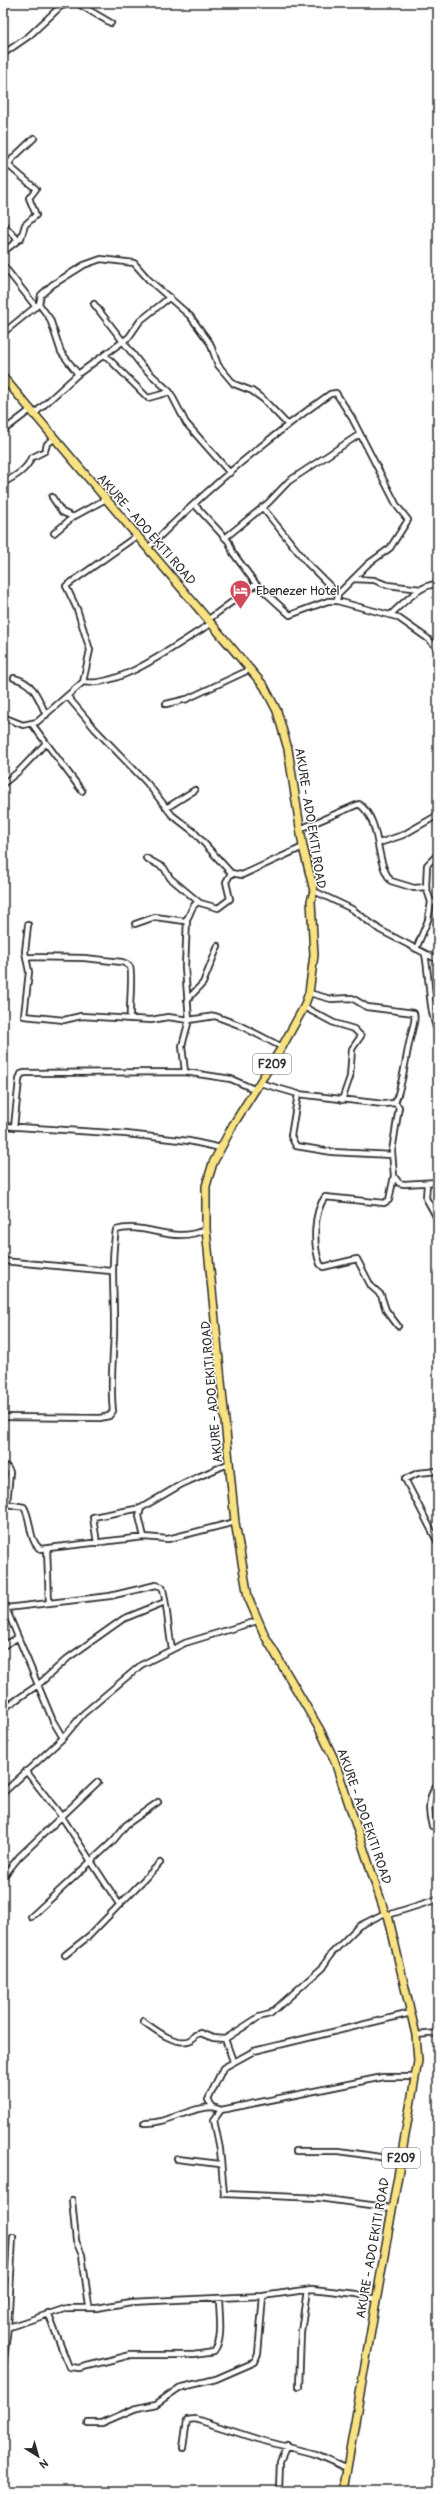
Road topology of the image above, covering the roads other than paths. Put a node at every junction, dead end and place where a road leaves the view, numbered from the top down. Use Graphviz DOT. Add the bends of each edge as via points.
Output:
graph roads {
  1 [pos="76,3"];
  2 [pos="60,4"];
  3 [pos="111,23"];
  4 [pos="3,54"];
  5 [pos="34,138"];
  6 [pos="8,166"];
  7 [pos="3,172"];
  8 [pos="3,224"];
  9 [pos="18,240"];
  10 [pos="3,252"];
  11 [pos="3,265"];
  12 [pos="170,297"];
  13 [pos="94,304"];
  14 [pos="37,305"];
  15 [pos="3,333"];
  16 [pos="122,342"];
  17 [pos="105,355"];
  18 [pos="78,374"];
  19 [pos="3,377"];
  20 [pos="170,392"];
  21 [pos="31,413"];
  22 [pos="288,425"];
  23 [pos="3,431"];
  24 [pos="360,434"];
  25 [pos="54,439"];
  26 [pos="230,473"];
  27 [pos="3,483"];
  28 [pos="52,497"];
  29 [pos="106,499"];
  30 [pos="194,504"];
  31 [pos="262,507"];
  32 [pos="73,518"];
  33 [pos="54,533"];
  34 [pos="138,535"];
  35 [pos="225,538"];
  36 [pos="148,548"];
  37 [pos="353,579"];
  38 [pos="256,584"];
  39 [pos="438,585"];
  40 [pos="421,589"];
  41 [pos="338,594"];
  42 [pos="337,602"];
  43 [pos="390,615"];
  44 [pos="211,621"];
  45 [pos="438,649"];
  46 [pos="251,669"];
  47 [pos="14,678"];
  48 [pos="83,682"];
  49 [pos="68,697"];
  50 [pos="166,704"];
  51 [pos="46,715"];
  52 [pos="3,717"];
  53 [pos="32,724"];
  54 [pos="46,743"];
  55 [pos="3,784"];
  56 [pos="195,790"];
  57 [pos="82,791"];
  58 [pos="168,807"];
  59 [pos="438,815"];
  60 [pos="300,829"];
  61 [pos="379,843"];
  62 [pos="303,847"];
  63 [pos="438,854"];
  64 [pos="146,858"];
  65 [pos="231,873"];
  66 [pos="426,887"];
  67 [pos="314,891"];
  68 [pos="198,902"];
  69 [pos="431,902"];
  70 [pos="438,903"];
  71 [pos="187,919"];
  72 [pos="135,924"];
  73 [pos="28,925"];
  74 [pos="218,946"];
  75 [pos="416,949"];
  76 [pos="425,954"];
  77 [pos="27,957"];
  78 [pos="438,960"];
  79 [pos="309,993"];
  80 [pos="186,1000"];
  81 [pos="304,1007"];
  82 [pos="130,1020"];
  83 [pos="189,1020"];
  84 [pos="438,1033"];
  85 [pos="282,1047"];
  86 [pos="185,1072"];
  87 [pos="260,1083"];
  88 [pos="256,1090"];
  89 [pos="298,1094"];
  90 [pos="342,1100"];
  91 [pos="395,1103"];
  92 [pos="3,1126"];
  93 [pos="14,1127"];
  94 [pos="221,1148"];
  95 [pos="392,1155"];
  96 [pos="394,1176"];
  97 [pos="438,1182"];
  98 [pos="427,1184"];
  99 [pos="438,1220"];
  100 [pos="206,1229"];
  101 [pos="3,1261"];
  102 [pos="111,1271"];
  103 [pos="398,1326"];
  104 [pos="3,1417"];
  105 [pos="230,1464"];
  106 [pos="3,1466"];
  107 [pos="438,1471"];
  108 [pos="141,1508"];
  109 [pos="235,1522"];
  110 [pos="144,1537"];
  111 [pos="98,1543"];
  112 [pos="438,1543"];
  113 [pos="47,1549"];
  114 [pos="3,1601"];
  115 [pos="165,1602"];
  116 [pos="49,1603"];
  117 [pos="6,1608"];
  118 [pos="257,1621"];
  119 [pos="17,1638"];
  120 [pos="3,1646"];
  121 [pos="172,1649"];
  122 [pos="38,1685"];
  123 [pos="3,1709"];
  124 [pos="63,1738"];
  125 [pos="26,1771"];
  126 [pos="98,1782"];
  127 [pos="438,1783"];
  128 [pos="3,1793"];
  129 [pos="158,1802"];
  130 [pos="62,1817"];
  131 [pos="438,1828"];
  132 [pos="89,1860"];
  133 [pos="160,1863"];
  134 [pos="3,1877"];
  135 [pos="438,1898"];
  136 [pos="119,1904"];
  137 [pos="386,1914"];
  138 [pos="31,1917"];
  139 [pos="65,1955"];
  140 [pos="411,2013"];
  141 [pos="143,2021"];
  142 [pos="438,2033"];
  143 [pos="416,2035"];
  144 [pos="225,2039"];
  145 [pos="233,2061"];
  146 [pos="416,2077"];
  147 [pos="208,2100"];
  148 [pos="201,2107"];
  149 [pos="213,2107"];
  150 [pos="221,2110"];
  151 [pos="144,2123"];
  152 [pos="296,2151"];
  153 [pos="177,2159"];
  154 [pos="400,2160"];
  155 [pos="220,2164"];
  156 [pos="72,2200"];
  157 [pos="392,2208"];
  158 [pos="13,2237"];
  159 [pos="11,2274"];
  160 [pos="3,2275"];
  161 [pos="306,2290"];
  162 [pos="262,2296"];
  163 [pos="219,2298"];
  164 [pos="375,2299"];
  165 [pos="89,2306"];
  166 [pos="48,2313"];
  167 [pos="8,2327"];
  168 [pos="3,2329"];
  169 [pos="3,2367"];
  170 [pos="299,2387"];
  171 [pos="88,2423"];
  172 [pos="287,2445"];
  173 [pos="183,2448"];
  174 [pos="347,2468"];
  175 [pos="279,2491"];
  176 [pos="343,2491"];
  1 -- 2 [label="street"];
  1 -- 3 [label="street"];
  2 -- 4 [label="street" via="29,36"];
  5 -- 6 [label="street"];
  6 -- 7 [label="street"];
  6 -- 9 [label="street" via="36,189 29,198 36,217 25,225"];
  8 -- 9 [label="street"];
  9 -- 10 [label="street"];
  11 -- 14 [label="street"];
  12 -- 14 [label="street" via="149,280 134,263 101,259 84,265 52,285"];
  12 -- 16 [label="street" via="140,321 133,334"];
  12 -- 22 [label="street" via="190,316 206,338 218,365 234,384 252,391 263,399"];
  13 -- 16 [label="street"];
  14 -- 15 [label="street"];
  14 -- 18 [label="street" via="50,319 61,352"];
  16 -- 17 [label="street"];
  16 -- 20 [label="street" via="153,378"];
  17 -- 18 [label="street"];
  17 -- 20 [label="street" via="148,398"];
  18 -- 21 [label="street"];
  19 -- 21 [label="main road, AKURE - ADO EKITI ROAD / F209"];
  20 -- 26 [label="street" via="186,423"];
  21 -- 23 [label="street"];
  21 -- 25 [label="main road, AKURE - ADO EKITI ROAD / F209"];
  22 -- 24 [label="street" via="330,394 336,393"];
  22 -- 26 [label="street"];
  24 -- 31 [label="street" via="288,481"];
  24 -- 37 [label="street" via="397,506 408,520 390,548"];
  25 -- 27 [label="street" via="47,444 45,451 31,458 29,464 15,477"];
  25 -- 29 [label="main road, AKURE - ADO EKITI ROAD / F209"];
  26 -- 30 [label="street"];
  28 -- 32 [label="street" via="62,512"];
  29 -- 32 [label="street"];
  29 -- 34 [label="main road, AKURE - ADO EKITI ROAD / F209"];
  30 -- 35 [label="street"];
  30 -- 36 [label="street"];
  31 -- 35 [label="street"];
  31 -- 41 [label="street" via="289,542"];
  32 -- 33 [label="street"];
  34 -- 36 [label="main road, AKURE - ADO EKITI ROAD / F209"];
  34 -- 48 [label="street" via="66,586 77,609 90,650"];
  35 -- 38 [label="street"];
  36 -- 44 [label="main road, AKURE - ADO EKITI ROAD / F209"];
  37 -- 40 [label="street" via="374,580 386,585"];
  37 -- 41 [label="street"];
  38 -- 42 [label="street" via="290,615 328,601"];
  38 -- 44 [label="street"];
  39 -- 40 [label="street" via="431,584"];
  40 -- 43 [label="street"];
  41 -- 42 [label="street"];
  42 -- 43 [label="street"];
  43 -- 45 [label="street" via="426,638"];
  44 -- 46 [label="main road, AKURE - ADO EKITI ROAD / F209"];
  44 -- 48 [label="street" via="153,660 100,684"];
  46 -- 50 [label="street" via="187,699"];
  46 -- 60 [label="main road, AKURE - ADO EKITI ROAD / F209" via="264,686 281,725 288,749"];
  47 -- 51 [label="street" via="34,688"];
  48 -- 49 [label="street"];
  49 -- 51 [label="street"];
  49 -- 58 [label="street"];
  51 -- 53 [label="street"];
  52 -- 53 [label="street" via="23,725"];
  53 -- 54 [label="street"];
  54 -- 55 [label="street"];
  54 -- 57 [label="street"];
  56 -- 58 [label="street"];
  58 -- 65 [label="street" via="172,815 194,832"];
  59 -- 61 [label="street" via="403,835"];
  60 -- 61 [label="street" via="359,804 370,814"];
  60 -- 62 [label="main road, AKURE - ADO EKITI ROAD / F209"];
  61 -- 66 [label="street" via="381,858 391,881 414,888"];
  62 -- 65 [label="street" via="242,875"];
  62 -- 67 [label="main road, AKURE - ADO EKITI ROAD / F209"];
  63 -- 66 [label="street" via="427,865"];
  64 -- 68 [label="street" via="164,868 170,878"];
  65 -- 68 [label="street" via="226,882 230,895 226,904 218,908"];
  66 -- 69 [label="street"];
  67 -- 75 [label="street" via="352,909 380,930"];
  67 -- 79 [label="main road, AKURE - ADO EKITI ROAD / F209" via="311,901 314,966"];
  68 -- 71 [label="street" via="192,906"];
  69 -- 70 [label="street"];
  69 -- 75 [label="street" via="428,920"];
  71 -- 72 [label="street" via="155,917"];
  71 -- 80 [label="street"];
  73 -- 77 [label="street" via="25,952"];
  74 -- 80 [label="street" via="208,975 194,994"];
  75 -- 76 [label="street"];
  76 -- 78 [label="street"];
  76 -- 84 [label="street" via="431,994 431,1015"];
  77 -- 82 [label="street" via="84,958 127,964 132,974 129,988"];
  77 -- 82 [label="street" via="29,972 24,1016 64,1020 81,1016 108,1016"];
  79 -- 81 [label="main road, AKURE - ADO EKITI ROAD / F209"];
  79 -- 91 [label="street" via="331,998 352,998 367,1007 414,1013 416,1020 403,1082"];
  80 -- 83 [label="street"];
  81 -- 85 [label="main road, AKURE - ADO EKITI ROAD / F209"];
  81 -- 90 [label="street" via="334,1023 354,1029 361,1036 352,1049 350,1077"];
  82 -- 83 [label="street" via="168,1017"];
  83 -- 85 [label="street" via="208,1016 222,1018"];
  83 -- 86 [label="street" via="182,1046"];
  85 -- 87 [label="main road, AKURE - ADO EKITI ROAD / F209"];
  86 -- 88 [label="street" via="231,1079"];
  86 -- 93 [label="street" via="21,1074"];
  87 -- 88 [label="main road, AKURE - ADO EKITI ROAD / F209"];
  87 -- 89 [label="street"];
  88 -- 94 [label="main road, AKURE - ADO EKITI ROAD / F209"];
  89 -- 90 [label="street"];
  89 -- 95 [label="street" via="291,1136 296,1146 332,1152"];
  90 -- 91 [label="street"];
  91 -- 95 [label="street" via="399,1107"];
  92 -- 93 [label="street"];
  93 -- 94 [label="street" via="126,1134 190,1141"];
  94 -- 100 [label="main road, AKURE - ADO EKITI ROAD / F209" via="206,1186"];
  95 -- 96 [label="street"];
  96 -- 98 [label="street" via="399,1183"];
  96 -- 103 [label="street" via="389,1200 384,1203 324,1197 314,1228 320,1264 323,1267 357,1259 371,1286 381,1295 386,1310"];
  97 -- 98 [label="street"];
  98 -- 99 [label="street" via="428,1204"];
  100 -- 102 [label="street" via="190,1236 127,1227 116,1230"];
  100 -- 105 [label="main road, AKURE - ADO EKITI ROAD / F209"];
  101 -- 102 [label="street"];
  102 -- 104 [label="street" via="114,1334 110,1387 113,1411 108,1416 100,1418"];
  105 -- 108 [label="street" via="182,1484"];
  105 -- 109 [label="main road, AKURE - ADO EKITI ROAD / F209"];
  106 -- 113 [label="street" via="10,1472 7,1504 24,1507 35,1545 40,1549"];
  107 -- 112 [label="street" via="418,1473 405,1479"];
  108 -- 110 [label="street" via="139,1516"];
  108 -- 111 [label="street" via="93,1517"];
  109 -- 110 [label="street" via="168,1539"];
  109 -- 118 [label="main road, AKURE - ADO EKITI ROAD / F209" via="248,1596"];
  110 -- 111 [label="street"];
  111 -- 113 [label="street"];
  113 -- 116 [label="street"];
  114 -- 117 [label="street"];
  115 -- 116 [label="street" via="164,1590 156,1585 110,1596"];
  115 -- 121 [label="street"];
  115 -- 122 [label="street" via="123,1619 68,1658"];
  116 -- 117 [label="street"];
  117 -- 119 [label="street"];
  118 -- 121 [label="street"];
  118 -- 137 [label="main road, AKURE - ADO EKITI ROAD / F209" via="327,1744"];
  119 -- 120 [label="street"];
  119 -- 122 [label="street"];
  121 -- 124 [label="street" via="141,1665 115,1685 83,1714"];
  122 -- 123 [label="street"];
  122 -- 124 [label="street"];
  124 -- 125 [label="street"];
  125 -- 128 [label="street"];
  125 -- 130 [label="street"];
  126 -- 130 [label="street"];
  127 -- 131 [label="street" via="430,1794 429,1806 432,1826"];
  129 -- 132 [label="street" via="135,1817"];
  130 -- 132 [label="street"];
  130 -- 134 [label="street" via="19,1857"];
  132 -- 136 [label="street"];
  132 -- 138 [label="street"];
  133 -- 136 [label="street"];
  135 -- 137 [label="street"];
  136 -- 139 [label="street" via="89,1936"];
  137 -- 140 [label="main road, AKURE - ADO EKITI ROAD / F209"];
  137 -- 144 [label="street" via="359,1926 331,1954 322,1968 270,2014 259,2017"];
  140 -- 143 [label="main road, AKURE - ADO EKITI ROAD / F209"];
  140 -- 145 [label="street" via="336,2033 268,2047"];
  141 -- 144 [label="street" via="166,2036 184,2042 200,2033"];
  142 -- 143 [label="street"];
  143 -- 146 [label="main road, AKURE - ADO EKITI ROAD / F209"];
  144 -- 145 [label="street"];
  145 -- 147 [label="street" via="223,2068"];
  146 -- 150 [label="street" via="383,2076"];
  146 -- 154 [label="main road, AKURE - ADO EKITI ROAD / F209"];
  147 -- 148 [label="street"];
  147 -- 149 [label="street"];
  148 -- 149 [label="street"];
  148 -- 151 [label="street" via="153,2124"];
  149 -- 150 [label="street"];
  150 -- 155 [label="street" via="214,2120 220,2149"];
  152 -- 154 [label="street" via="339,2151"];
  153 -- 155 [label="street"];
  154 -- 157 [label="main road, AKURE - ADO EKITI ROAD / F209"];
  155 -- 157 [label="street" via="224,2194 319,2198"];
  156 -- 165 [label="street" via="76,2241 82,2255"];
  157 -- 164 [label="main road, AKURE - ADO EKITI ROAD / F209"];
  158 -- 159 [label="street"];
  159 -- 160 [label="street"];
  159 -- 167 [label="street"];
  161 -- 162 [label="street"];
  161 -- 164 [label="street" via="323,2289"];
  161 -- 170 [label="street"];
  162 -- 163 [label="street"];
  162 -- 171 [label="street" via="258,2354 255,2362 216,2379 179,2388 156,2404 134,2409 102,2423"];
  163 -- 165 [label="street" via="142,2301 97,2308"];
  163 -- 166 [label="street" via="218,2348 214,2352 193,2356 131,2355 79,2368 69,2367"];
  164 -- 174 [label="main road, AKURE - ADO EKITI ROAD / F209"];
  165 -- 166 [label="street"];
  166 -- 167 [label="street"];
  167 -- 168 [label="street"];
  167 -- 169 [label="street"];
  172 -- 173 [label="street" via="256,2439 194,2418 187,2420"];
  172 -- 174 [label="street"];
  172 -- 175 [label="street" via="280,2461"];
  174 -- 176 [label="main road, AKURE - ADO EKITI ROAD / F209"];
}
